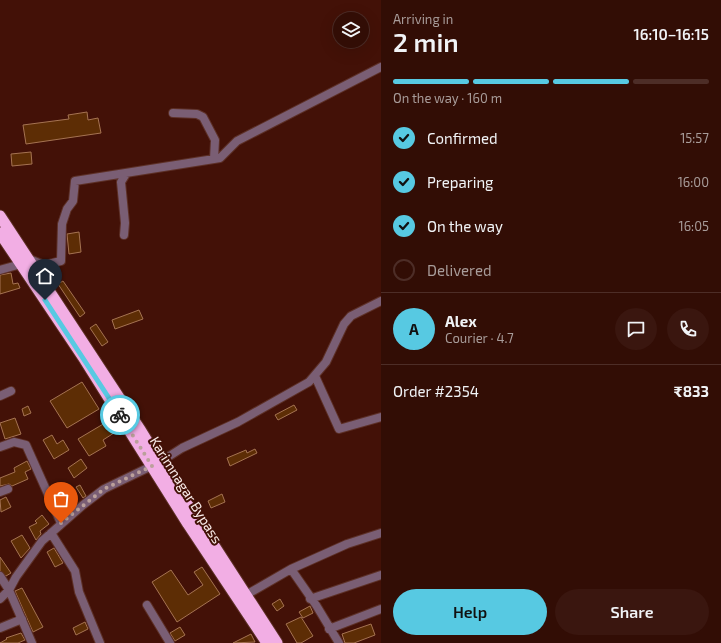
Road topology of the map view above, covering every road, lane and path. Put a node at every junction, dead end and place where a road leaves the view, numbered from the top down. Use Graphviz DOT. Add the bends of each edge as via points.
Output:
graph roads {
  1 [pos="381,67"];
  2 [pos="173,113"];
  3 [pos="214,159"];
  4 [pos="126,174"];
  5 [pos="0,216"];
  6 [pos="0,233"];
  7 [pos="124,235"];
  8 [pos="25,262"];
  9 [pos="0,270"];
  10 [pos="381,301"];
  11 [pos="315,376"];
  12 [pos="381,417"];
  13 [pos="0,447"];
  14 [pos="156,464"];
  15 [pos="61,523"];
  16 [pos="51,533"];
  17 [pos="381,533"];
  18 [pos="291,569"];
  19 [pos="381,575"];
  20 [pos="0,576"];
  21 [pos="9,590"];
  22 [pos="246,595"];
  23 [pos="310,598"];
  24 [pos="0,599"];
  25 [pos="147,604"];
  26 [pos="381,609"];
  27 [pos="22,619"];
  28 [pos="0,628"];
  29 [pos="329,629"];
  30 [pos="32,643"];
  31 [pos="100,643"];
  32 [pos="170,643"];
  33 [pos="267,643"];
  34 [pos="277,643"];
  35 [pos="338,643"];
  1 -- 3 [label="street" via="237,141 220,158"];
  2 -- 3 [label="street" via="197,114 203,117 214,140"];
  3 -- 4 [label="street"];
  4 -- 7 [label="street" via="121,182"];
  4 -- 8 [label="street" via="75,181 73,201 62,224 61,261 44,265"];
  5 -- 8 [label="highway"];
  6 -- 8 [label="highway, Karimnagar Bypass"];
  8 -- 9 [label="street"];
  8 -- 14 [label="highway, Karimnagar Bypass" via="89,366"];
  8 -- 14 [label="highway, Karimnagar Bypass" via="152,450"];
  10 -- 11 [label="street" via="351,316 344,324 326,362"];
  11 -- 12 [label="street" via="339,429"];
  11 -- 14 [label="street" via="289,394 238,422 182,448"];
  13 -- 15 [label="street" via="14,442 26,445"];
  14 -- 15 [label="street" via="104,489"];
  14 -- 22 [label="highway, Karimnagar Bypass"];
  14 -- 33 [label="highway, Karimnagar Bypass"];
  15 -- 16 [label="street"];
  16 -- 21 [label="street" via="42,541"];
  16 -- 31 [label="street" via="75,571 78,592"];
  17 -- 18 [label="street" via="347,544"];
  18 -- 22 [label="street"];
  18 -- 23 [label="street"];
  19 -- 23 [label="street"];
  20 -- 21 [label="street"];
  21 -- 24 [label="street"];
  21 -- 27 [label="street"];
  22 -- 34 [label="highway, Karimnagar Bypass"];
  23 -- 29 [label="street"];
  25 -- 32 [label="street"];
  26 -- 29 [label="street"];
  27 -- 28 [label="street"];
  27 -- 30 [label="street"];
  29 -- 35 [label="street"];
}
